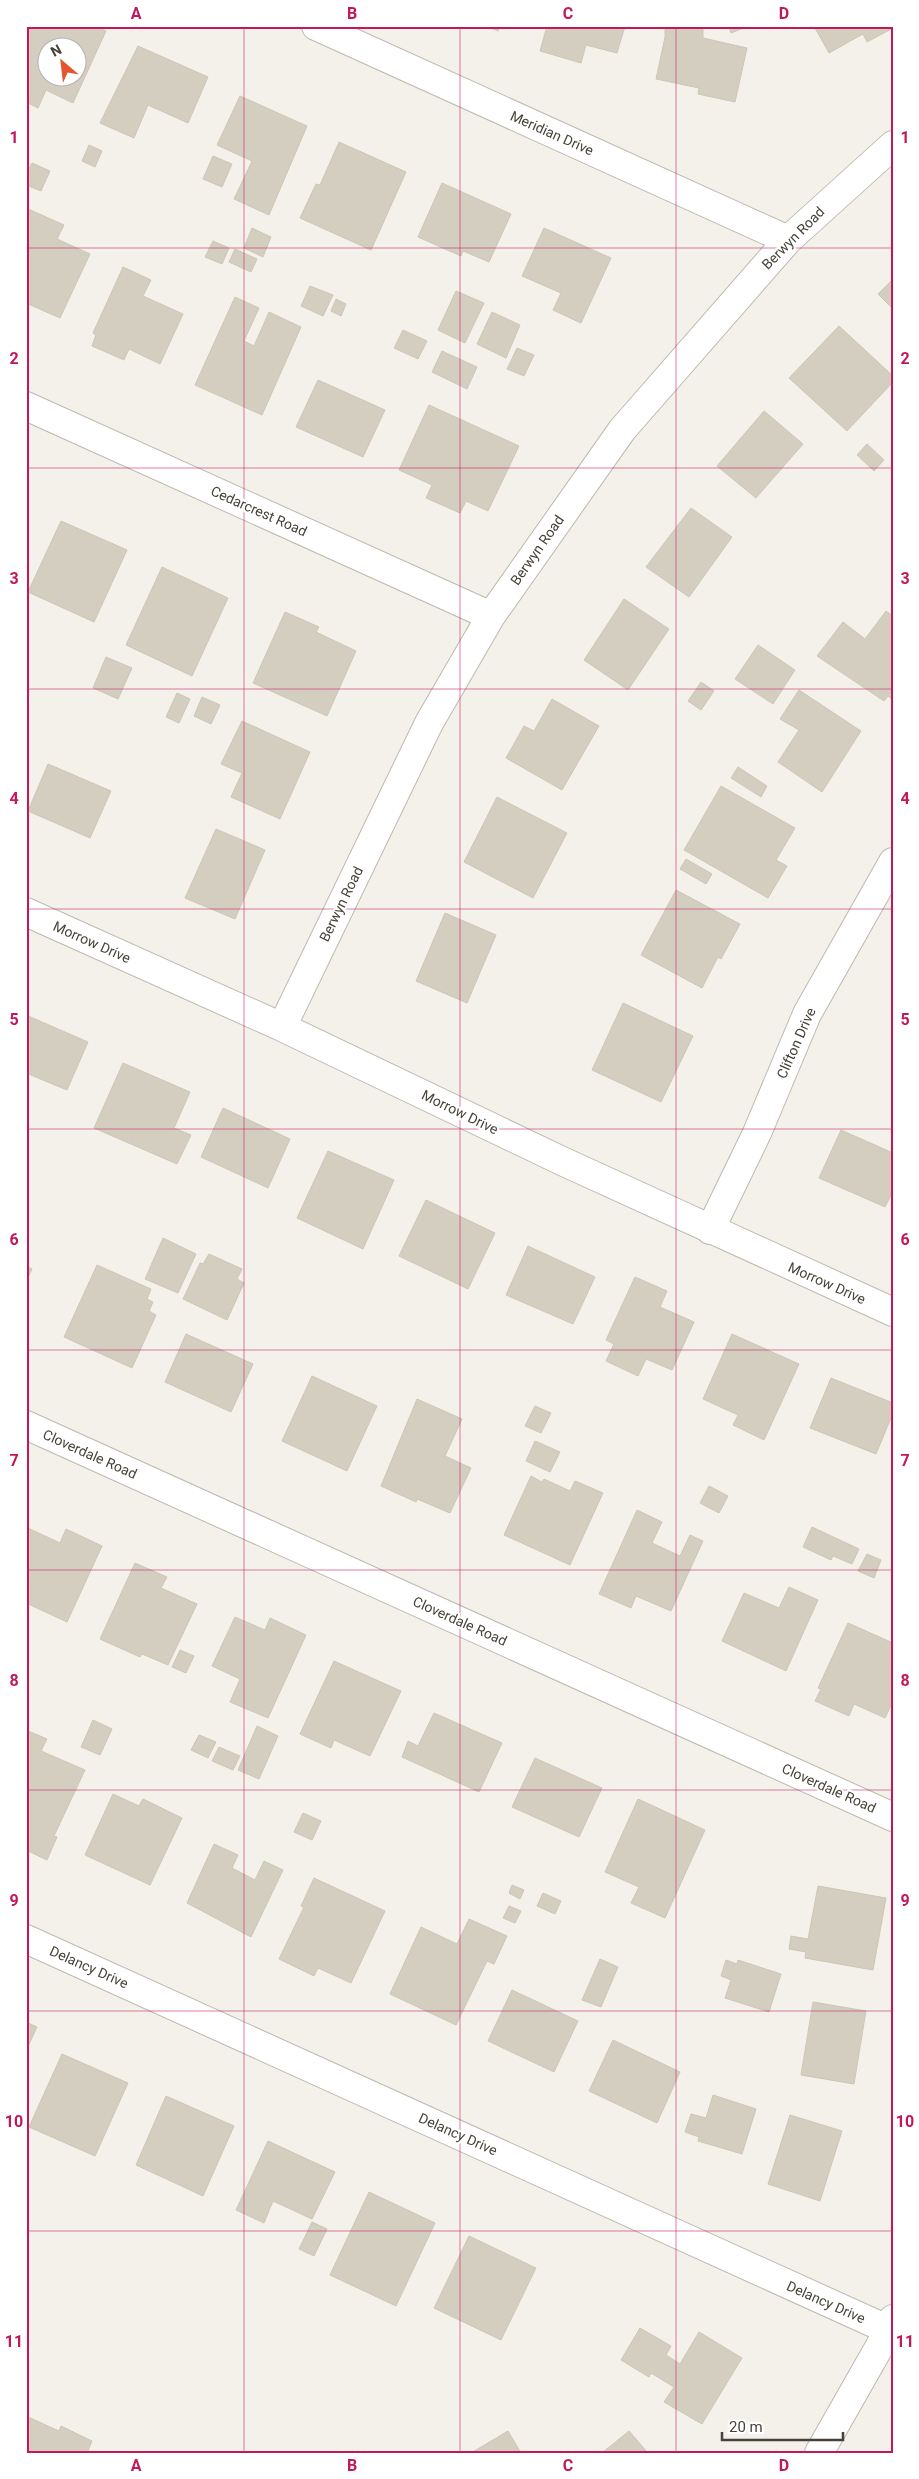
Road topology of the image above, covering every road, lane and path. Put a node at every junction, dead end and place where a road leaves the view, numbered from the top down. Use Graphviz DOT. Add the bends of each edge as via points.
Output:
graph roads {
  1 [pos="316,26"];
  2 [pos="893,146"];
  3 [pos="788,240"];
  4 [pos="26,406"];
  5 [pos="491,616"];
  6 [pos="893,862"];
  7 [pos="26,912"];
  8 [pos="282,1027"];
  9 [pos="710,1230"];
  10 [pos="893,1312"];
  11 [pos="26,1425"];
  12 [pos="893,1817"];
  13 [pos="26,1939"];
  14 [pos="891,2325"];
  15 [pos="819,2453"];
  1 -- 3 [label="street, Meridian Drive"];
  2 -- 3 [label="street, Berwyn Road"];
  3 -- 5 [label="street, Berwyn Road" via="622,430"];
  4 -- 5 [label="street, Cedarcrest Road"];
  5 -- 8 [label="street, Berwyn Road" via="429,723"];
  6 -- 9 [label="street, Clifton Drive" via="807,1014 757,1133"];
  7 -- 8 [label="street, Morrow Drive"];
  8 -- 9 [label="street, Morrow Drive"];
  9 -- 10 [label="street, Morrow Drive"];
  11 -- 12 [label="street, Cloverdale Road"];
  13 -- 14 [label="street, Delancy Drive"];
  14 -- 15 [label="street"];
}
